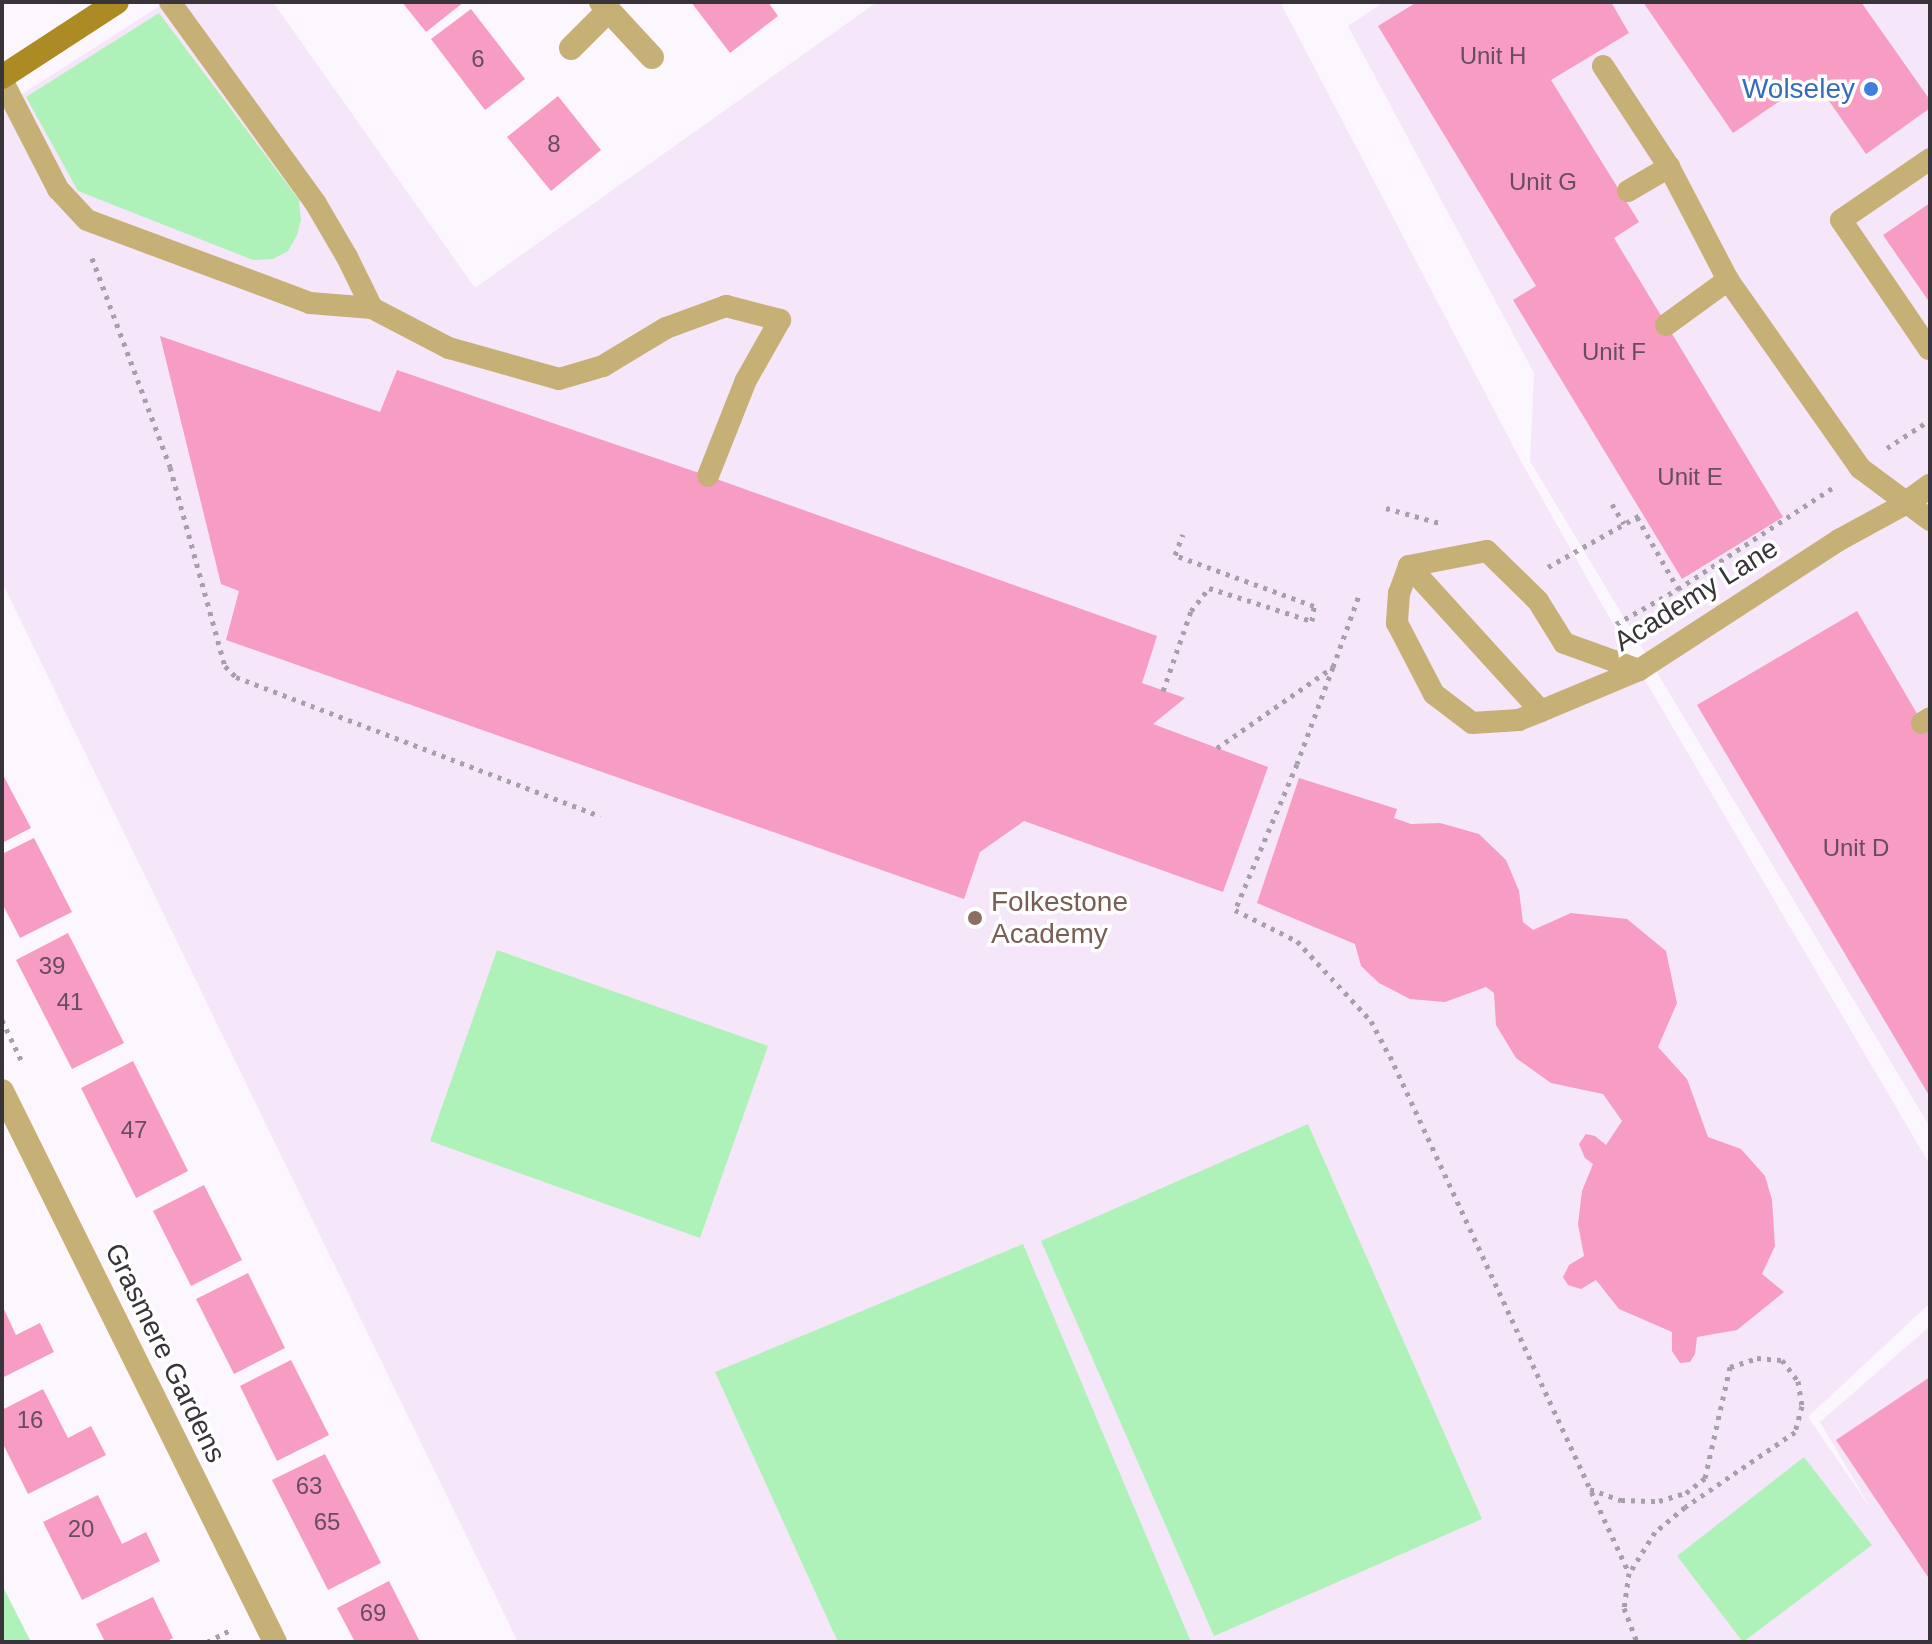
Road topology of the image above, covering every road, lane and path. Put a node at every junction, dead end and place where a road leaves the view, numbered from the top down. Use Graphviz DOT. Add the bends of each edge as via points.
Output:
graph roads {
  1 [pos="117,2"];
  2 [pos="170,2"];
  3 [pos="605,6"];
  4 [pos="571,48"];
  5 [pos="652,57"];
  6 [pos="1603,66"];
  7 [pos="2,78"];
  8 [pos="1930,159"];
  9 [pos="1669,167"];
  10 [pos="1628,191"];
  11 [pos="87,220"];
  12 [pos="1728,280"];
  13 [pos="372,308"];
  14 [pos="1666,325"];
  15 [pos="1929,349"];
  16 [pos="1930,420"];
  17 [pos="1892,445"];
  18 [pos="708,476"];
  19 [pos="1835,486"];
  20 [pos="1930,486"];
  21 [pos="1612,504"];
  22 [pos="1905,504"];
  23 [pos="1386,508"];
  24 [pos="1930,520"];
  25 [pos="1624,524"];
  26 [pos="1457,527"];
  27 [pos="1183,534"];
  28 [pos="1409,566"];
  29 [pos="1542,567"];
  30 [pos="1678,589"];
  31 [pos="1359,595"];
  32 [pos="1610,625"];
  33 [pos="1333,667"];
  34 [pos="1639,670"];
  35 [pos="1163,691"];
  36 [pos="1541,711"];
  37 [pos="1217,748"];
  38 [pos="600,816"];
  39 [pos="2,1091"];
  40 [pos="1590,1489"];
  41 [pos="1629,1573"];
  42 [pos="275,1642"];
  43 [pos="1637,1642"];
  1 -- 7 [label="street"];
  2 -- 13 [label="lane" via="316,204"];
  3 -- 4 [label="street"];
  3 -- 5 [label="street"];
  6 -- 9 [label="lane"];
  7 -- 11 [label="lane" via="58,189"];
  8 -- 15 [label="lane" via="1841,220"];
  9 -- 10 [label="lane"];
  9 -- 12 [label="lane"];
  11 -- 13 [label="lane" via="310,303"];
  11 -- 38 [label="path" via="89,252 170,467 225,666 236,677"];
  12 -- 14 [label="lane"];
  12 -- 22 [label="lane" via="1860,468"];
  13 -- 18 [label="lane" via="449,348 559,379 603,366 666,328 726,306 780,320 746,380"];
  16 -- 17 [label="path"];
  19 -- 30 [label="path"];
  20 -- 22 [label="street"];
  21 -- 25 [label="path"];
  22 -- 24 [label="lane"];
  22 -- 34 [label="lane, Academy Lane" via="1839,540"];
  23 -- 26 [label="path"];
  25 -- 29 [label="path"];
  25 -- 30 [label="path" via="1639,515"];
  27 -- 35 [label="path" via="1175,555 1314,606 1312,621 1209,588 1191,611"];
  28 -- 34 [label="lane" via="1487,551 1538,601 1564,643"];
  28 -- 36 [label="lane"];
  28 -- 36 [label="lane, Academy Lane" via="1399,593 1397,623 1434,694 1472,723 1519,720"];
  30 -- 32 [label="path"];
  31 -- 33 [label="path"];
  33 -- 37 [label="path"];
  33 -- 40 [label="path" via="1235,910 1297,941 1371,1021"];
  34 -- 36 [label="lane, Academy Lane"];
  39 -- 42 [label="street, Grasmere Gardens"];
  40 -- 41 [label="path"];
  40 -- 41 [label="path" via="1621,1500 1659,1501 1686,1493 1705,1478 1730,1367 1757,1358 1782,1360 1798,1381 1802,1406 1795,1432 1655,1532"];
  41 -- 43 [label="path" via="1624,1608"];
}
